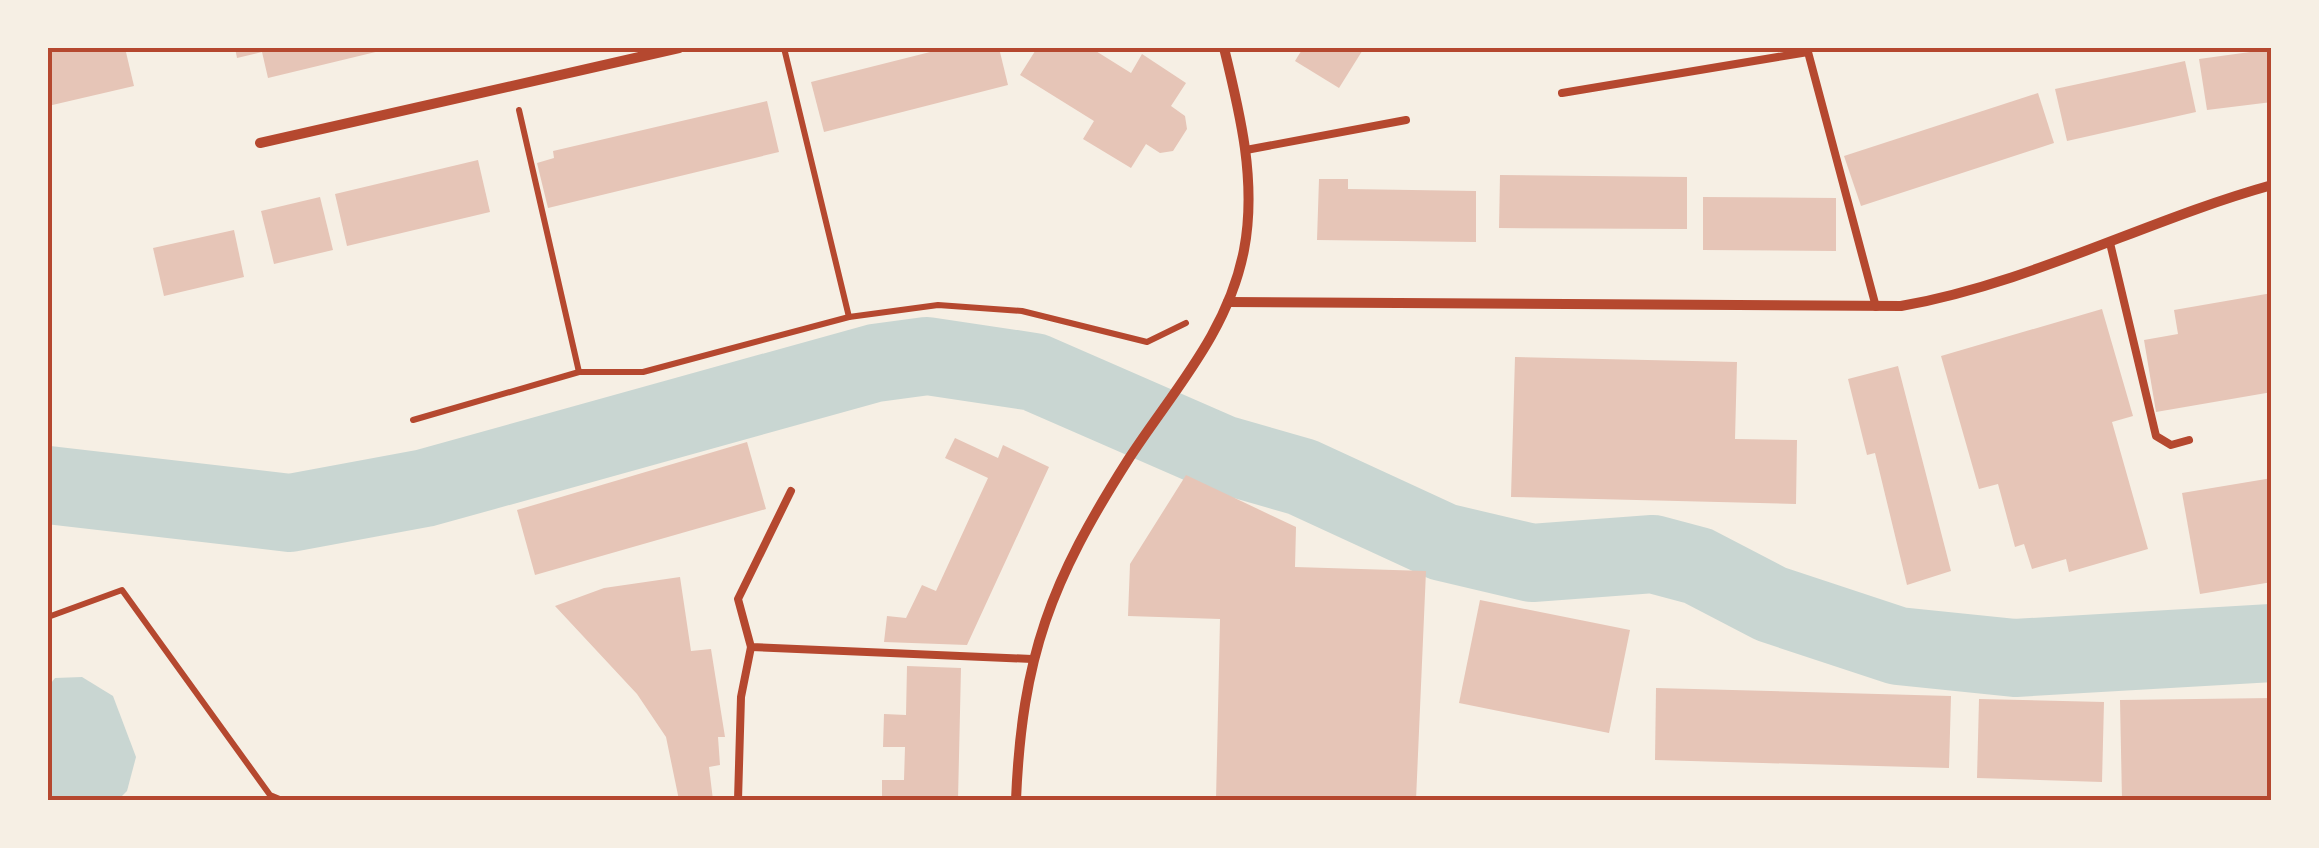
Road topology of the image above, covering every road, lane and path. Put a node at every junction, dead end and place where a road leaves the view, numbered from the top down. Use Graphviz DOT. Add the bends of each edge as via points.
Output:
graph roads {
  1 [pos="679,48"];
  2 [pos="784,48"];
  3 [pos="1224,48"];
  4 [pos="1807,50"];
  5 [pos="513,84"];
  6 [pos="1562,93"];
  7 [pos="1406,120"];
  8 [pos="260,144"];
  9 [pos="1246,150"];
  10 [pos="2272,185"];
  11 [pos="2110,243"];
  12 [pos="1228,302"];
  13 [pos="1876,307"];
  14 [pos="850,317"];
  15 [pos="579,372"];
  16 [pos="413,420"];
  17 [pos="2188,440"];
  18 [pos="792,491"];
  19 [pos="48,617"];
  20 [pos="750,647"];
  21 [pos="1032,658"];
  22 [pos="282,800"];
  23 [pos="738,800"];
  24 [pos="1016,800"];
  1 -- 5 [label="street"];
  2 -- 14 [label="path"];
  3 -- 9 [label="street"];
  4 -- 6 [label="lane"];
  4 -- 13 [label="lane"];
  5 -- 8 [label="street"];
  5 -- 15 [label="path"];
  7 -- 9 [label="lane"];
  9 -- 12 [label="street" via="1244,249"];
  10 -- 11 [label="street" via="2181,212"];
  11 -- 13 [label="street" via="1962,294"];
  11 -- 17 [label="lane" via="2156,436 2172,445"];
  12 -- 13 [label="street"];
  12 -- 14 [label="path" via="1148,342 1022,311 938,305"];
  12 -- 21 [label="street" via="1204,353 1128,460 1063,569"];
  14 -- 15 [label="path" via="643,372"];
  15 -- 16 [label="path"];
  18 -- 20 [label="lane" via="738,599"];
  19 -- 22 [label="path" via="122,590 270,795"];
  20 -- 21 [label="lane"];
  20 -- 23 [label="lane" via="741,697"];
  21 -- 24 [label="street"];
}
